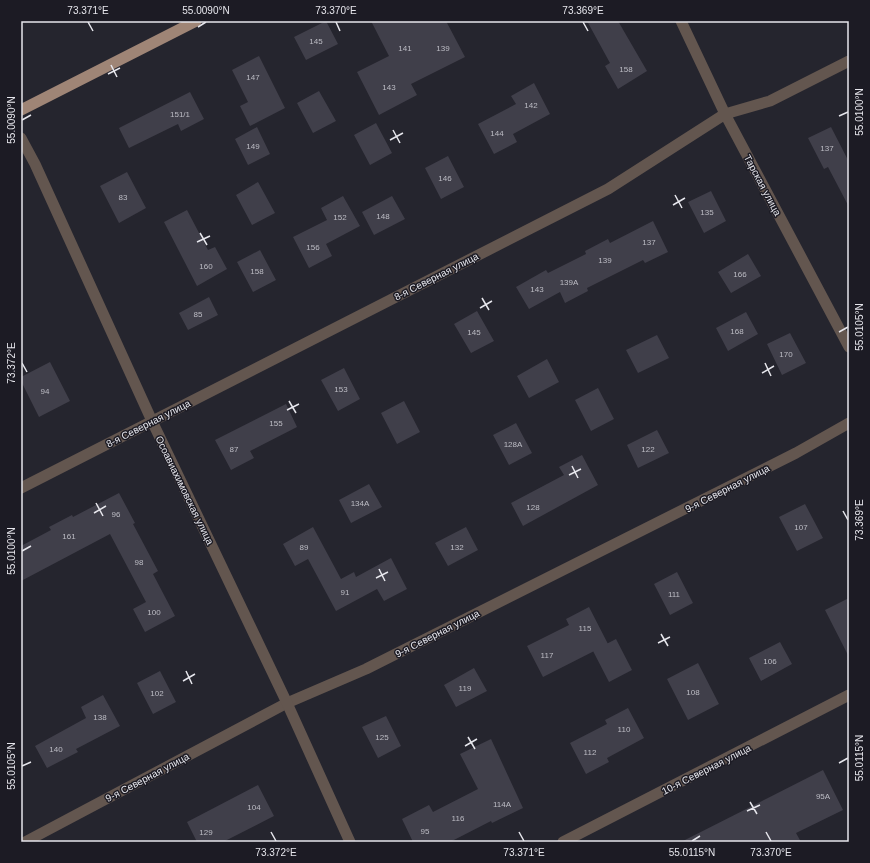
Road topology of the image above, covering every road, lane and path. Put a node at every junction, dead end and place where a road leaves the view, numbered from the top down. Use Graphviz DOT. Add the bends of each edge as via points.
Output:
graph roads {
  1 [pos="196,21"];
  2 [pos="681,21"];
  3 [pos="849,61"];
  4 [pos="21,110"];
  5 [pos="725,114"];
  6 [pos="21,138"];
  7 [pos="849,347"];
  8 [pos="152,421"];
  9 [pos="849,423"];
  10 [pos="21,488"];
  11 [pos="849,695"];
  12 [pos="287,703"];
  13 [pos="25,842"];
  14 [pos="350,842"];
  15 [pos="563,842"];
  1 -- 4 [label="main road"];
  2 -- 5 [label="street, Тарская улица"];
  3 -- 5 [label="street, 8-я Северная улица" via="770,101"];
  5 -- 7 [label="street, Тарская улица"];
  5 -- 8 [label="street, 8-я Северная улица" via="608,188"];
  6 -- 8 [label="street, Осоавиахимовская улица"];
  8 -- 10 [label="street, 8-я Северная улица"];
  8 -- 12 [label="street, Осоавиахимовская улица"];
  9 -- 12 [label="street, 9-я Северная улица" via="789,456 373,665"];
  11 -- 15 [label="street, 10-я Северная улица"];
  12 -- 13 [label="street, 9-я Северная улица"];
  12 -- 14 [label="street, Осоавиахимовская улица"];
}
